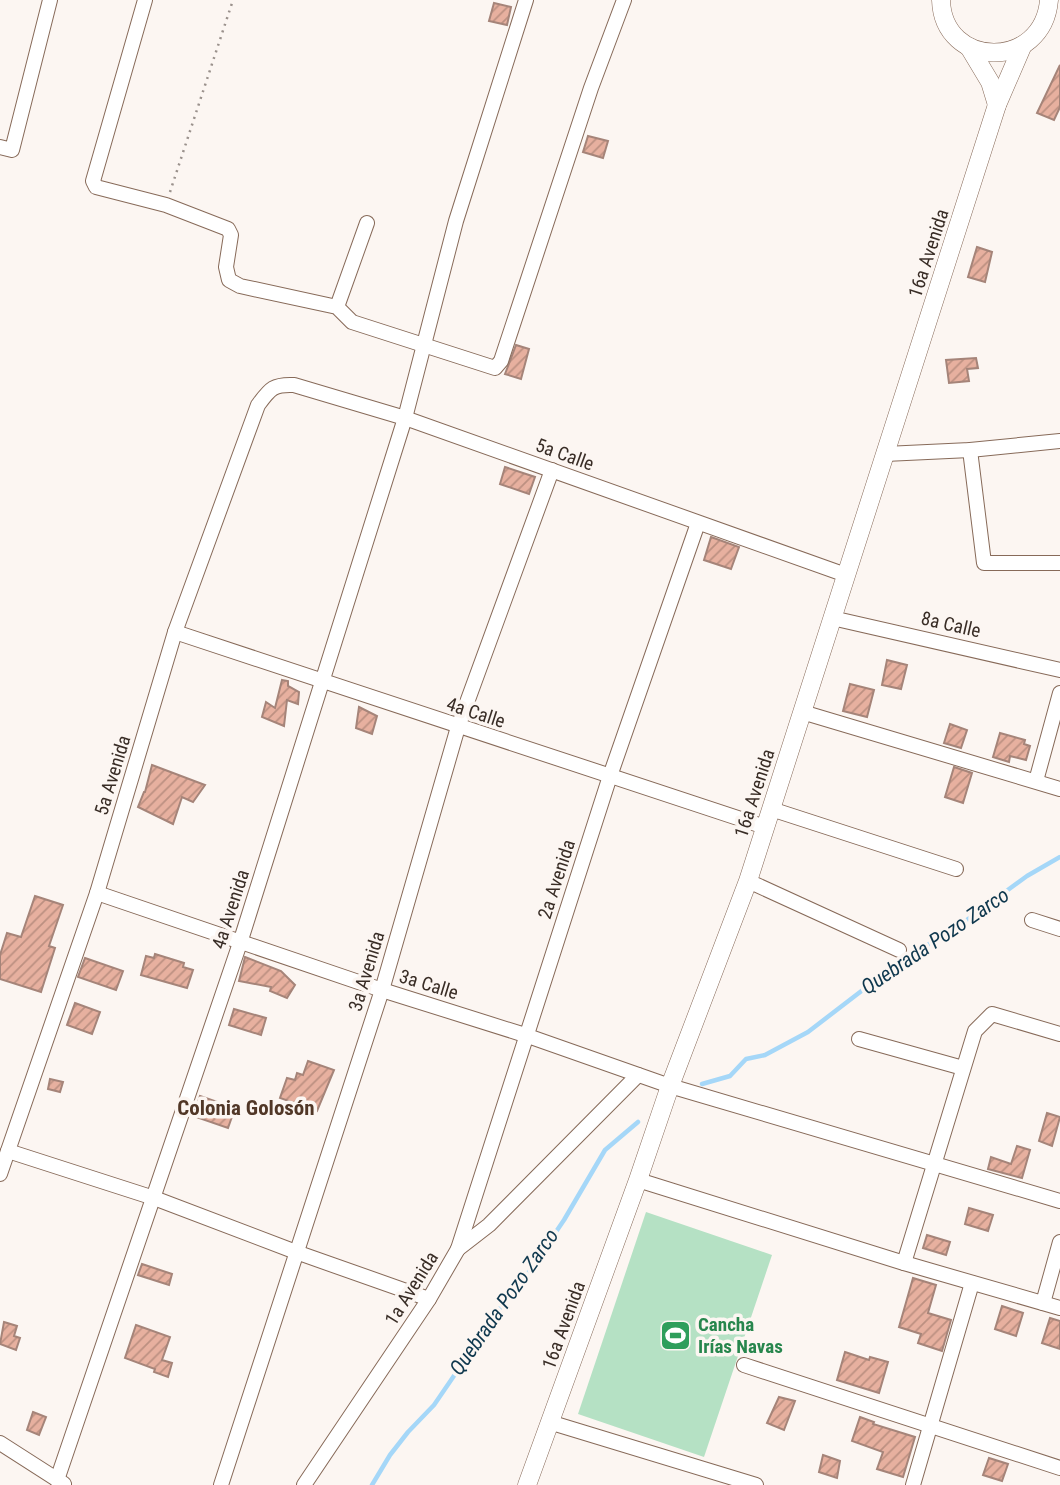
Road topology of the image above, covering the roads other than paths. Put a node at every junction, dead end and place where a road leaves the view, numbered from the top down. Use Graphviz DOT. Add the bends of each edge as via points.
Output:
graph roads {
  1 [pos="50,0"];
  2 [pos="145,0"];
  3 [pos="526,0"];
  4 [pos="624,0"];
  5 [pos="941,0"];
  6 [pos="1049,0"];
  7 [pos="1060,9"];
  8 [pos="1045,20"];
  9 [pos="969,47"];
  10 [pos="1022,47"];
  11 [pos="997,105"];
  12 [pos="0,147"];
  13 [pos="368,223"];
  14 [pos="337,307"];
  15 [pos="422,345"];
  16 [pos="269,390"];
  17 [pos="405,418"];
  18 [pos="1060,441"];
  19 [pos="970,450"];
  20 [pos="885,454"];
  21 [pos="552,470"];
  22 [pos="698,523"];
  23 [pos="1060,563"];
  24 [pos="846,575"];
  25 [pos="832,618"];
  26 [pos="176,632"];
  27 [pos="1060,670"];
  28 [pos="323,680"];
  29 [pos="1060,693"];
  30 [pos="802,712"];
  31 [pos="458,727"];
  32 [pos="610,776"];
  33 [pos="1036,780"];
  34 [pos="1060,789"];
  35 [pos="768,818"];
  36 [pos="956,869"];
  37 [pos="748,881"];
  38 [pos="97,893"];
  39 [pos="1032,920"];
  40 [pos="1060,929"];
  41 [pos="240,943"];
  42 [pos="899,950"];
  43 [pos="382,990"];
  44 [pos="1060,1034"];
  45 [pos="525,1035"];
  46 [pos="859,1039"];
  47 [pos="963,1068"];
  48 [pos="638,1075"];
  49 [pos="670,1086"];
  50 [pos="8,1151"];
  51 [pos="935,1164"];
  52 [pos="0,1174"];
  53 [pos="638,1180"];
  54 [pos="154,1198"];
  55 [pos="1060,1200"];
  56 [pos="1060,1242"];
  57 [pos="458,1249"];
  58 [pos="296,1252"];
  59 [pos="904,1263"];
  60 [pos="972,1283"];
  61 [pos="429,1299"];
  62 [pos="1043,1303"];
  63 [pos="1060,1308"];
  64 [pos="744,1365"];
  65 [pos="549,1422"];
  66 [pos="931,1426"];
  67 [pos="0,1444"];
  68 [pos="1060,1468"];
  69 [pos="718,1480"];
  70 [pos="61,1482"];
  71 [pos="221,1485"];
  72 [pos="304,1485"];
  73 [pos="527,1485"];
  74 [pos="756,1485"];
  75 [pos="913,1485"];
  1 -- 12 [label="street" via="12,150"];
  2 -- 14 [label="street" via="93,181 96,187 166,205 228,229 226,267 229,280 240,286"];
  3 -- 15 [label="street, 4a Avenida"];
  4 -- 15 [label="street" via="501,361 495,368"];
  5 -- 9 [label="street" via="945,21"];
  6 -- 8 [label="street"];
  7 -- 8 [label="street"];
  8 -- 10 [label="street, 16a Avenida"];
  9 -- 10 [label="street" via="986,53"];
  9 -- 11 [label="street" via="990,82"];
  10 -- 11 [label="street, 16a Avenida"];
  11 -- 20 [label="street, 16a Avenida"];
  13 -- 14 [label="street"];
  14 -- 15 [label="street" via="352,322"];
  15 -- 17 [label="street, 4a Avenida"];
  16 -- 17 [label="street, 5a Calle" via="279,384 294,385"];
  16 -- 26 [label="street, 5a Avenida" via="258,405"];
  17 -- 21 [label="street, 5a Calle"];
  17 -- 28 [label="street, 4a Avenida"];
  18 -- 19 [label="street"];
  19 -- 20 [label="street"];
  19 -- 23 [label="street" via="984,563"];
  20 -- 24 [label="street, 16a Avenida"];
  21 -- 22 [label="street, 5a Calle"];
  21 -- 31 [label="street, 3a Avenida"];
  22 -- 24 [label="street, 5a Calle"];
  22 -- 32 [label="street, 2a Avenida"];
  24 -- 25 [label="street, 16a Avenida"];
  25 -- 27 [label="street, 8a Calle"];
  25 -- 30 [label="street, 16a Avenida"];
  26 -- 28 [label="street, 4a Calle"];
  26 -- 38 [label="street, 5a Avenida"];
  28 -- 31 [label="street, 4a Calle"];
  28 -- 41 [label="street, 4a Avenida"];
  29 -- 33 [label="street"];
  30 -- 33 [label="street"];
  30 -- 35 [label="street, 16a Avenida"];
  31 -- 32 [label="street, 4a Calle"];
  31 -- 43 [label="street, 3a Avenida"];
  32 -- 35 [label="street, 4a Calle"];
  32 -- 45 [label="street, 2a Avenida"];
  33 -- 34 [label="street"];
  35 -- 36 [label="street, 4a Calle"];
  35 -- 37 [label="street, 16a Avenida"];
  37 -- 42 [label="street"];
  37 -- 49 [label="street, 16a Avenida"];
  38 -- 41 [label="street, 3a Calle"];
  38 -- 50 [label="street, 5a Avenida"];
  39 -- 40 [label="street"];
  41 -- 43 [label="street, 3a Calle"];
  41 -- 54 [label="street, 4a Avenida"];
  43 -- 45 [label="street, 3a Calle"];
  43 -- 58 [label="street, 3a Avenida"];
  44 -- 47 [label="street" via="992,1014 975,1031"];
  45 -- 48 [label="street, 3a Calle"];
  45 -- 57 [label="street, 2a Avenida"];
  46 -- 47 [label="street"];
  47 -- 51 [label="street"];
  48 -- 49 [label="street, 3a Calle"];
  48 -- 57 [label="street, 1a Avenida" via="489,1225"];
  49 -- 51 [label="street, 3a Calle"];
  49 -- 53 [label="street, 16a Avenida"];
  50 -- 52 [label="street, 5a Avenida"];
  50 -- 54 [label="street"];
  51 -- 55 [label="street, 3a Calle"];
  51 -- 59 [label="street"];
  53 -- 59 [label="street"];
  53 -- 65 [label="street, 16a Avenida"];
  54 -- 58 [label="street"];
  54 -- 70 [label="street, 4a Avenida"];
  56 -- 62 [label="street"];
  57 -- 61 [label="street, 1a Avenida"];
  58 -- 61 [label="street"];
  58 -- 71 [label="street, 3a Avenida"];
  59 -- 60 [label="street"];
  60 -- 62 [label="street"];
  60 -- 66 [label="street"];
  61 -- 72 [label="street, 1a Avenida"];
  62 -- 63 [label="street"];
  64 -- 66 [label="street"];
  65 -- 69 [label="street"];
  65 -- 73 [label="street, 16a Avenida"];
  66 -- 68 [label="street"];
  66 -- 75 [label="street"];
  67 -- 70 [label="street"];
  69 -- 74 [label="street"];
}
